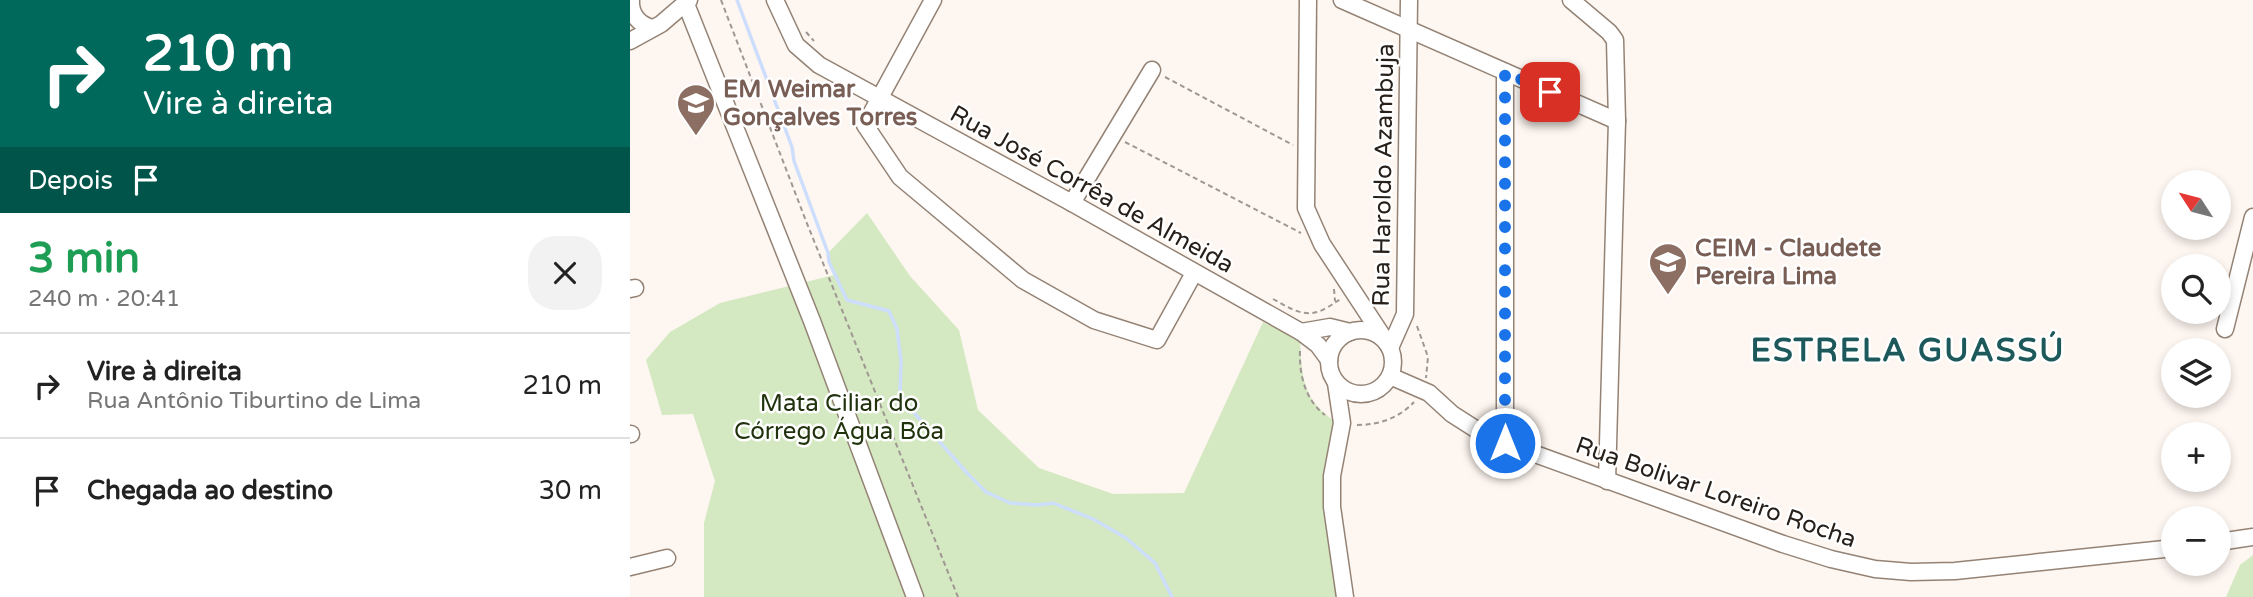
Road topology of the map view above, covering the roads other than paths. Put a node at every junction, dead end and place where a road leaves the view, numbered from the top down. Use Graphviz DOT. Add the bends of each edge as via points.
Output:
graph roads {
  1 [pos="631,0"];
  2 [pos="775,0"];
  3 [pos="933,0"];
  4 [pos="1308,0"];
  5 [pos="1342,0"];
  6 [pos="1409,0"];
  7 [pos="1571,0"];
  8 [pos="687,2"];
  9 [pos="653,27"];
  10 [pos="1408,31"];
  11 [pos="630,41"];
  12 [pos="1152,70"];
  13 [pos="1505,72"];
  14 [pos="879,97"];
  15 [pos="1617,121"];
  16 [pos="1072,203"];
  17 [pos="2253,217"];
  18 [pos="1194,273"];
  19 [pos="1359,299"];
  20 [pos="2225,329"];
  21 [pos="1354,331"];
  22 [pos="1301,332"];
  23 [pos="1388,345"];
  24 [pos="1329,360"];
  25 [pos="1390,376"];
  26 [pos="1336,383"];
  27 [pos="1367,394"];
  28 [pos="1342,424"];
  29 [pos="1505,443"];
  30 [pos="1607,481"];
  31 [pos="2253,537"];
  32 [pos="2231,540"];
  33 [pos="2161,549"];
  34 [pos="667,558"];
  35 [pos="630,567"];
  36 [pos="915,597"];
  37 [pos="1345,597"];
  1 -- 9 [label="street" via="633,14 645,26"];
  2 -- 14 [label="street, Rua José Corrêa de Almeida" via="796,45 819,65"];
  3 -- 14 [label="street"];
  4 -- 19 [label="street" via="1306,208 1322,244"];
  5 -- 10 [label="street"];
  6 -- 10 [label="street, Rua Haroldo Azambuja"];
  7 -- 15 [label="street" via="1615,40"];
  8 -- 9 [label="street"];
  8 -- 36 [label="street"];
  9 -- 11 [label="street"];
  10 -- 13 [label="street"];
  10 -- 23 [label="street, Rua Haroldo Azambuja" via="1405,314"];
  12 -- 16 [label="street"];
  13 -- 15 [label="street"];
  13 -- 29 [label="street"];
  14 -- 16 [label="street, Rua José Corrêa de Almeida"];
  14 -- 18 [label="street" via="865,125 900,177 1023,280 1094,320 1157,340"];
  15 -- 30 [label="street"];
  16 -- 18 [label="street, Rua José Corrêa de Almeida"];
  17 -- 20 [label="street"];
  18 -- 22 [label="street, Rua José Corrêa de Almeida"];
  19 -- 21 [label="street"];
  19 -- 23 [label="street"];
  21 -- 22 [label="street" via="1330,327"];
  21 -- 23 [label="street" via="1374,332"];
  21 -- 24 [label="street" via="1335,343"];
  22 -- 24 [label="street, Rua José Corrêa de Almeida"];
  23 -- 25 [label="street" via="1393,362"];
  24 -- 26 [label="street"];
  25 -- 27 [label="street"];
  25 -- 29 [label="street, Rua Bolivar Loreiro Rocha" via="1429,393 1452,414"];
  26 -- 27 [label="street" via="1350,393"];
  26 -- 28 [label="street"];
  27 -- 28 [label="street"];
  28 -- 37 [label="street" via="1332,476 1332,507"];
  29 -- 30 [label="street, Rua Bolivar Loreiro Rocha"];
  30 -- 33 [label="street, Rua Bolivar Loreiro Rocha" via="1783,544 1875,569 1955,571"];
  31 -- 32 [label="street"];
  34 -- 35 [label="street"];
}
